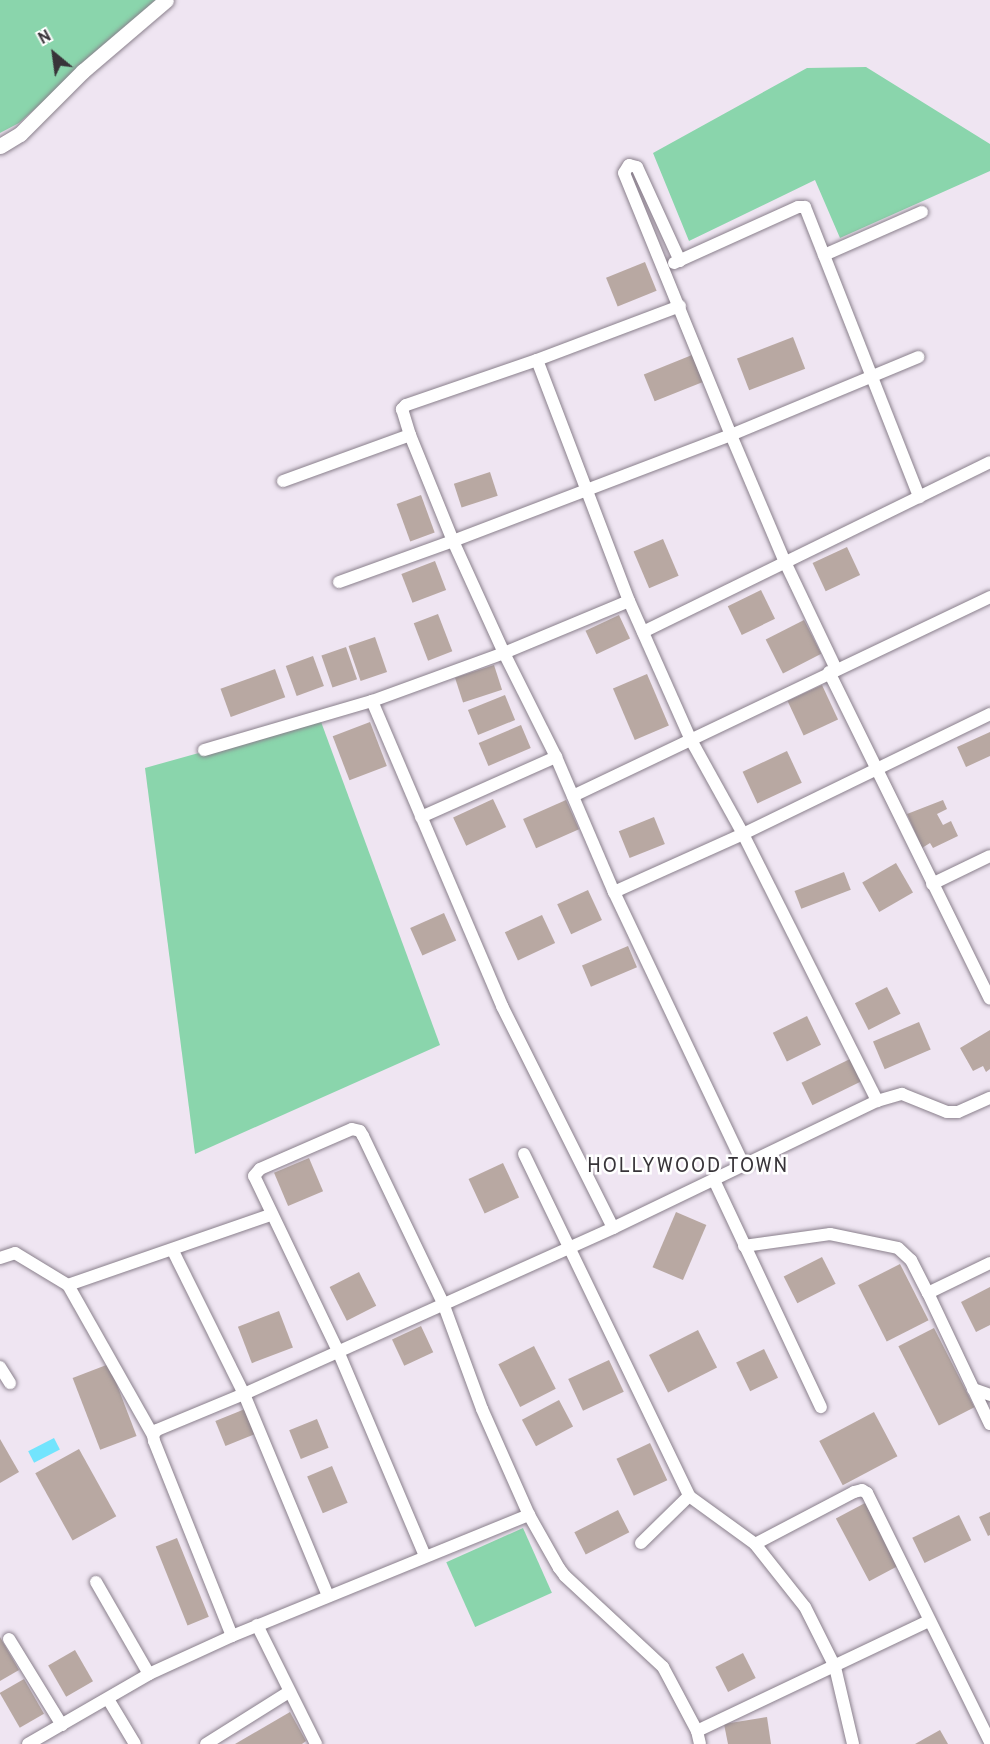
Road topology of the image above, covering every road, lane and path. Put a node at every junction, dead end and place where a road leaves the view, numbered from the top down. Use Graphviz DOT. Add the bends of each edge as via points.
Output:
graph roads {
  1 [pos="166,0"];
  2 [pos="0,146"];
  3 [pos="922,212"];
  4 [pos="824,255"];
  5 [pos="680,261"];
  6 [pos="664,267"];
  7 [pos="680,306"];
  8 [pos="918,357"];
  9 [pos="537,360"];
  10 [pos="871,377"];
  11 [pos="410,435"];
  12 [pos="731,435"];
  13 [pos="990,462"];
  14 [pos="283,481"];
  15 [pos="585,489"];
  16 [pos="919,497"];
  17 [pos="453,541"];
  18 [pos="785,562"];
  19 [pos="339,582"];
  20 [pos="990,597"];
  21 [pos="629,601"];
  22 [pos="643,632"];
  23 [pos="504,653"];
  24 [pos="833,671"];
  25 [pos="372,701"];
  26 [pos="990,714"];
  27 [pos="691,740"];
  28 [pos="204,750"];
  29 [pos="556,757"];
  30 [pos="876,770"];
  31 [pos="573,796"];
  32 [pos="421,817"];
  33 [pos="743,834"];
  34 [pos="990,856"];
  35 [pos="932,884"];
  36 [pos="614,892"];
  37 [pos="990,999"];
  38 [pos="990,1098"];
  39 [pos="877,1101"];
  40 [pos="524,1154"];
  41 [pos="744,1167"];
  42 [pos="714,1180"];
  43 [pos="270,1215"];
  44 [pos="613,1228"];
  45 [pos="744,1246"];
  46 [pos="569,1247"];
  47 [pos="173,1251"];
  48 [pos="0,1258"];
  49 [pos="990,1263"];
  50 [pos="68,1285"];
  51 [pos="928,1293"];
  52 [pos="443,1303"];
  53 [pos="338,1351"];
  54 [pos="0,1367"];
  55 [pos="10,1383"];
  56 [pos="973,1389"];
  57 [pos="244,1394"];
  58 [pos="990,1395"];
  59 [pos="821,1407"];
  60 [pos="990,1425"];
  61 [pos="153,1435"];
  62 [pos="689,1496"];
  63 [pos="530,1515"];
  64 [pos="641,1542"];
  65 [pos="755,1545"];
  66 [pos="425,1556"];
  67 [pos="96,1582"];
  68 [pos="328,1596"];
  69 [pos="929,1621"];
  70 [pos="257,1625"];
  71 [pos="232,1636"];
  72 [pos="9,1639"];
  73 [pos="834,1667"];
  74 [pos="149,1674"];
  75 [pos="290,1692"];
  76 [pos="108,1699"];
  77 [pos="62,1725"];
  78 [pos="699,1738"];
  79 [pos="990,1742"];
  80 [pos="28,1744"];
  81 [pos="135,1744"];
  82 [pos="206,1744"];
  83 [pos="316,1744"];
  84 [pos="853,1744"];
  1 -- 2 [label="street" via="83,71 20,134"];
  3 -- 4 [label="street"];
  4 -- 5 [label="street" via="802,206"];
  4 -- 10 [label="street"];
  5 -- 6 [label="street"];
  5 -- 6 [label="street" via="637,166 629,165 624,173"];
  6 -- 7 [label="street"];
  7 -- 9 [label="street"];
  7 -- 12 [label="street"];
  8 -- 10 [label="street"];
  9 -- 11 [label="street" via="404,406"];
  9 -- 15 [label="street"];
  10 -- 12 [label="street"];
  10 -- 16 [label="street"];
  11 -- 14 [label="street"];
  11 -- 17 [label="street"];
  12 -- 15 [label="street"];
  12 -- 18 [label="street"];
  13 -- 16 [label="street"];
  15 -- 17 [label="street"];
  15 -- 21 [label="street"];
  16 -- 18 [label="street"];
  17 -- 19 [label="street"];
  17 -- 23 [label="street"];
  18 -- 22 [label="street"];
  18 -- 24 [label="street"];
  20 -- 24 [label="street"];
  21 -- 22 [label="street"];
  21 -- 23 [label="street"];
  22 -- 27 [label="street"];
  23 -- 25 [label="street"];
  23 -- 29 [label="street"];
  24 -- 27 [label="street"];
  24 -- 30 [label="street"];
  25 -- 28 [label="street"];
  25 -- 32 [label="street"];
  26 -- 30 [label="street"];
  27 -- 31 [label="street"];
  27 -- 33 [label="street"];
  29 -- 31 [label="street"];
  29 -- 32 [label="street"];
  30 -- 33 [label="street"];
  30 -- 35 [label="street"];
  31 -- 36 [label="street"];
  32 -- 44 [label="street" via="502,1006"];
  33 -- 36 [label="street"];
  33 -- 39 [label="street"];
  34 -- 35 [label="street"];
  35 -- 37 [label="street"];
  36 -- 41 [label="street"];
  38 -- 39 [label="street" via="958,1112 946,1112 902,1094"];
  39 -- 41 [label="street"];
  40 -- 46 [label="street"];
  41 -- 42 [label="street"];
  42 -- 44 [label="street"];
  42 -- 45 [label="street"];
  43 -- 47 [label="street"];
  43 -- 52 [label="street" via="255,1180 256,1172 348,1130 360,1131"];
  43 -- 53 [label="street"];
  44 -- 46 [label="street"];
  45 -- 51 [label="street" via="830,1234 887,1245 898,1248 910,1260"];
  45 -- 59 [label="street"];
  46 -- 52 [label="street"];
  46 -- 62 [label="street"];
  47 -- 50 [label="street"];
  47 -- 57 [label="street"];
  48 -- 50 [label="street" via="15,1253"];
  49 -- 51 [label="street"];
  50 -- 61 [label="street"];
  51 -- 56 [label="street"];
  52 -- 53 [label="street"];
  52 -- 63 [label="street" via="482,1408"];
  53 -- 57 [label="street"];
  53 -- 66 [label="street"];
  54 -- 55 [label="street"];
  56 -- 58 [label="street"];
  56 -- 60 [label="street"];
  57 -- 61 [label="street"];
  57 -- 68 [label="street"];
  61 -- 71 [label="street"];
  62 -- 64 [label="street"];
  62 -- 65 [label="street"];
  63 -- 66 [label="street"];
  63 -- 78 [label="street" via="565,1576 663,1667"];
  65 -- 69 [label="street" via="862,1490 870,1497"];
  65 -- 73 [label="street" via="806,1607"];
  66 -- 68 [label="street"];
  67 -- 74 [label="street"];
  68 -- 70 [label="street"];
  69 -- 73 [label="street"];
  69 -- 79 [label="street"];
  70 -- 71 [label="street"];
  70 -- 75 [label="street"];
  71 -- 74 [label="street"];
  72 -- 77 [label="street"];
  73 -- 78 [label="street"];
  73 -- 84 [label="street"];
  74 -- 76 [label="street"];
  75 -- 82 [label="street"];
  75 -- 83 [label="street"];
  76 -- 77 [label="street"];
  76 -- 81 [label="street"];
  77 -- 80 [label="street"];
}
